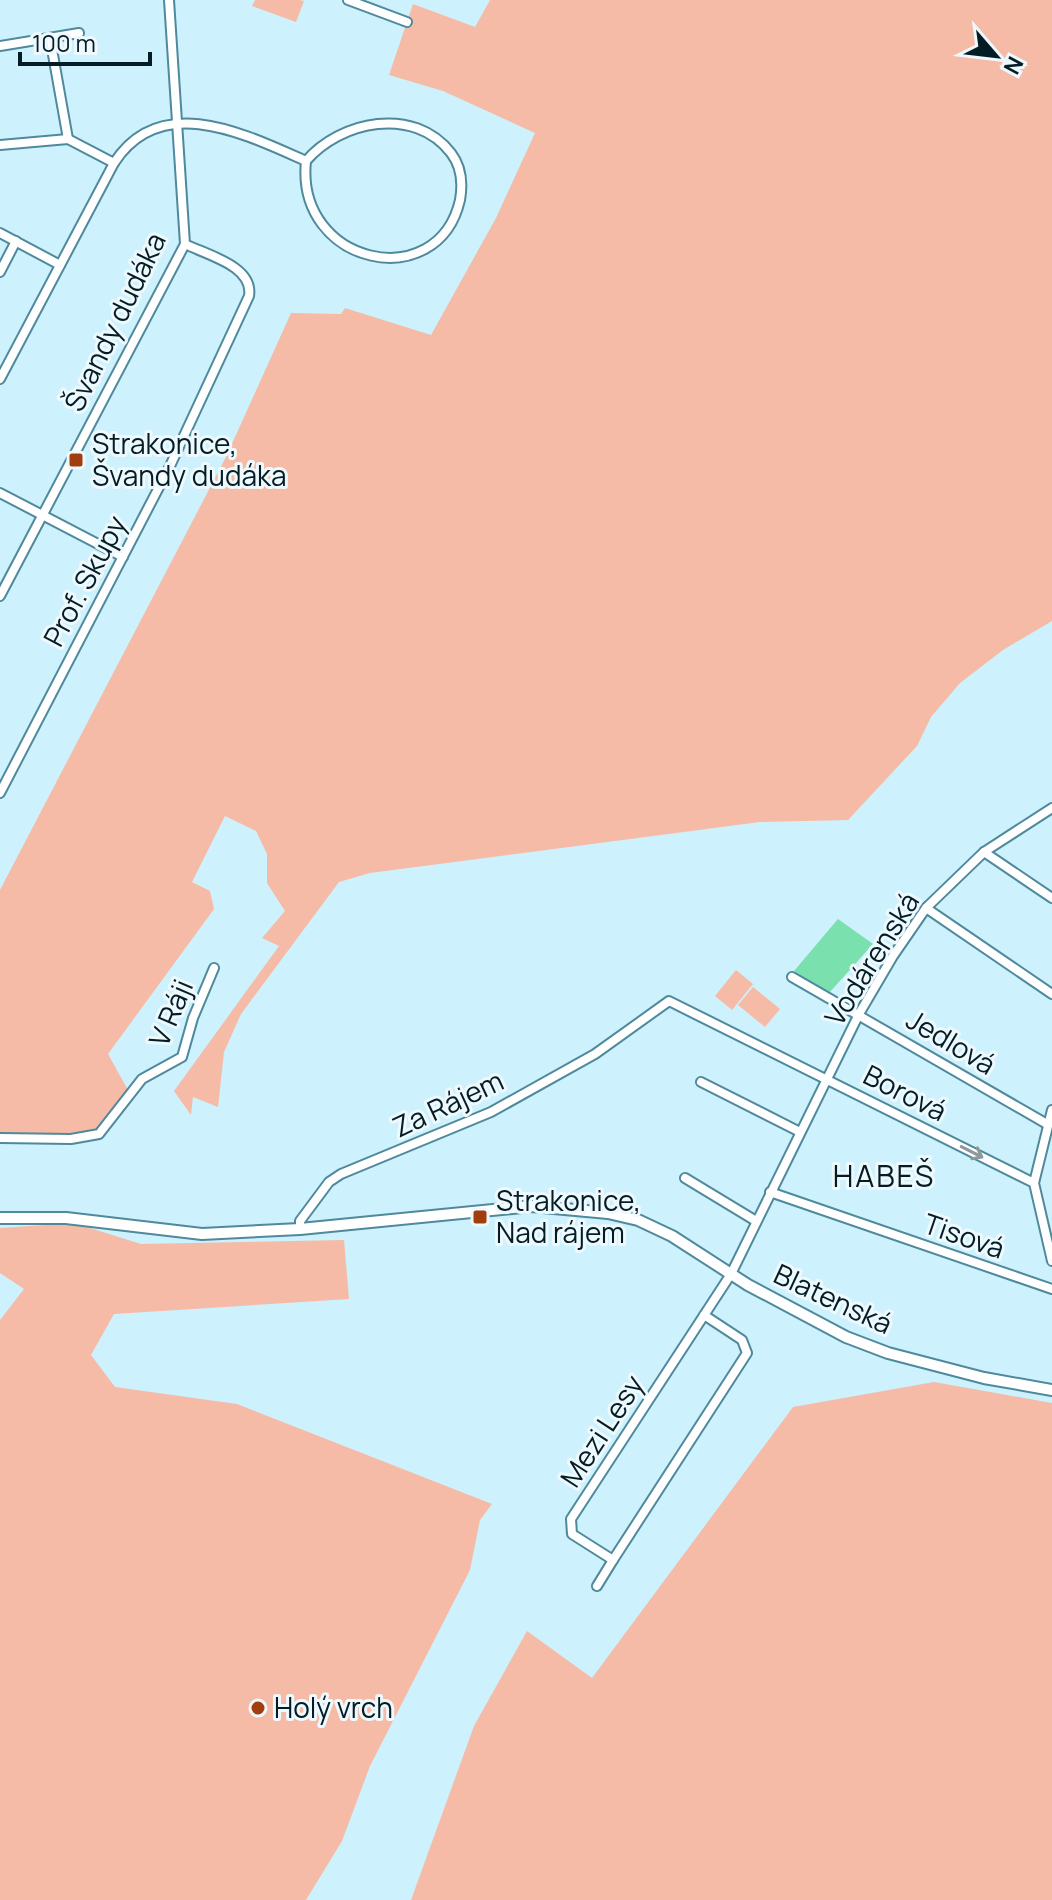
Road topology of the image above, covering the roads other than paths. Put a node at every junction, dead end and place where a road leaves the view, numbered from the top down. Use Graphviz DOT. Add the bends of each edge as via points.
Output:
graph roads {
  1 [pos="169,0"];
  2 [pos="353,1"];
  3 [pos="407,22"];
  4 [pos="79,33"];
  5 [pos="50,38"];
  6 [pos="0,46"];
  7 [pos="175,124"];
  8 [pos="68,139"];
  9 [pos="0,145"];
  10 [pos="306,161"];
  11 [pos="114,163"];
  12 [pos="0,233"];
  13 [pos="16,241"];
  14 [pos="185,244"];
  15 [pos="60,265"];
  16 [pos="0,272"];
  17 [pos="0,379"];
  18 [pos="0,493"];
  19 [pos="42,516"];
  20 [pos="123,557"];
  21 [pos="0,596"];
  22 [pos="0,793"];
  23 [pos="1052,808"];
  24 [pos="984,852"];
  25 [pos="1052,898"];
  26 [pos="926,908"];
  27 [pos="214,968"];
  28 [pos="792,977"];
  29 [pos="1052,994"];
  30 [pos="669,1001"];
  31 [pos="859,1014"];
  32 [pos="827,1078"];
  33 [pos="701,1082"];
  34 [pos="1052,1110"];
  35 [pos="1047,1124"];
  36 [pos="800,1132"];
  37 [pos="0,1138"];
  38 [pos="685,1178"];
  39 [pos="1034,1183"];
  40 [pos="770,1192"];
  41 [pos="0,1218"];
  42 [pos="756,1221"];
  43 [pos="300,1229"];
  44 [pos="1052,1261"];
  45 [pos="731,1274"];
  46 [pos="1052,1289"];
  47 [pos="704,1315"];
  48 [pos="1052,1390"];
  49 [pos="613,1560"];
  50 [pos="597,1586"];
  1 -- 7 [label="street, Švandy dudáka"];
  2 -- 3 [label="street"];
  4 -- 5 [label="street"];
  5 -- 6 [label="street"];
  5 -- 8 [label="street"];
  7 -- 10 [label="street" via="234,130"];
  7 -- 11 [label="street" via="136,135"];
  7 -- 14 [label="street, Švandy dudáka"];
  8 -- 9 [label="street"];
  8 -- 11 [label="street"];
  10 -- 10 [label="street" via="328,139 347,130 383,123 419,130 439,141 456,160 461,179 458,207 438,237 413,254 363,255 319,223 305,195"];
  11 -- 15 [label="street"];
  12 -- 13 [label="street"];
  13 -- 15 [label="street"];
  13 -- 16 [label="street"];
  14 -- 19 [label="street, Švandy dudáka"];
  14 -- 20 [label="street, Prof. Skupy" via="240,271 249,283 249,296"];
  15 -- 17 [label="street"];
  18 -- 19 [label="street"];
  19 -- 20 [label="street"];
  19 -- 21 [label="street, Švandy dudáka"];
  20 -- 22 [label="street, Prof. Skupy"];
  23 -- 24 [label="street, Vodárenská"];
  24 -- 25 [label="street"];
  24 -- 26 [label="street, Vodárenská"];
  26 -- 29 [label="street"];
  26 -- 31 [label="street, Vodárenská"];
  27 -- 37 [label="street, V Ráji" via="182,1057 142,1079 103,1131 71,1139"];
  28 -- 31 [label="street, Jedlová"];
  30 -- 32 [label="street, Borová"];
  30 -- 43 [label="street, Za Rájem" via="595,1054 491,1112 341,1174 329,1182 300,1221"];
  31 -- 32 [label="street, Vodárenská"];
  31 -- 35 [label="street, Jedlová"];
  32 -- 36 [label="street, Vodárenská"];
  32 -- 39 [label="street, Borová, one-way"];
  33 -- 36 [label="street"];
  34 -- 35 [label="street"];
  35 -- 39 [label="street"];
  36 -- 40 [label="street, Vodárenská"];
  38 -- 42 [label="street"];
  39 -- 44 [label="street"];
  40 -- 42 [label="street, Vodárenská"];
  40 -- 46 [label="street, Tisová"];
  41 -- 43 [label="street, Blatenská" via="89,1220 202,1234"];
  42 -- 45 [label="street, Vodárenská"];
  43 -- 45 [label="street, Blatenská" via="532,1206 608,1213 672,1236"];
  45 -- 47 [label="street, Mezi Lesy"];
  45 -- 48 [label="street, Blatenská" via="846,1337 888,1353"];
  47 -- 49 [label="street" via="742,1340 747,1353"];
  47 -- 49 [label="street, Mezi Lesy" via="571,1519 572,1534"];
  49 -- 50 [label="street"];
}
